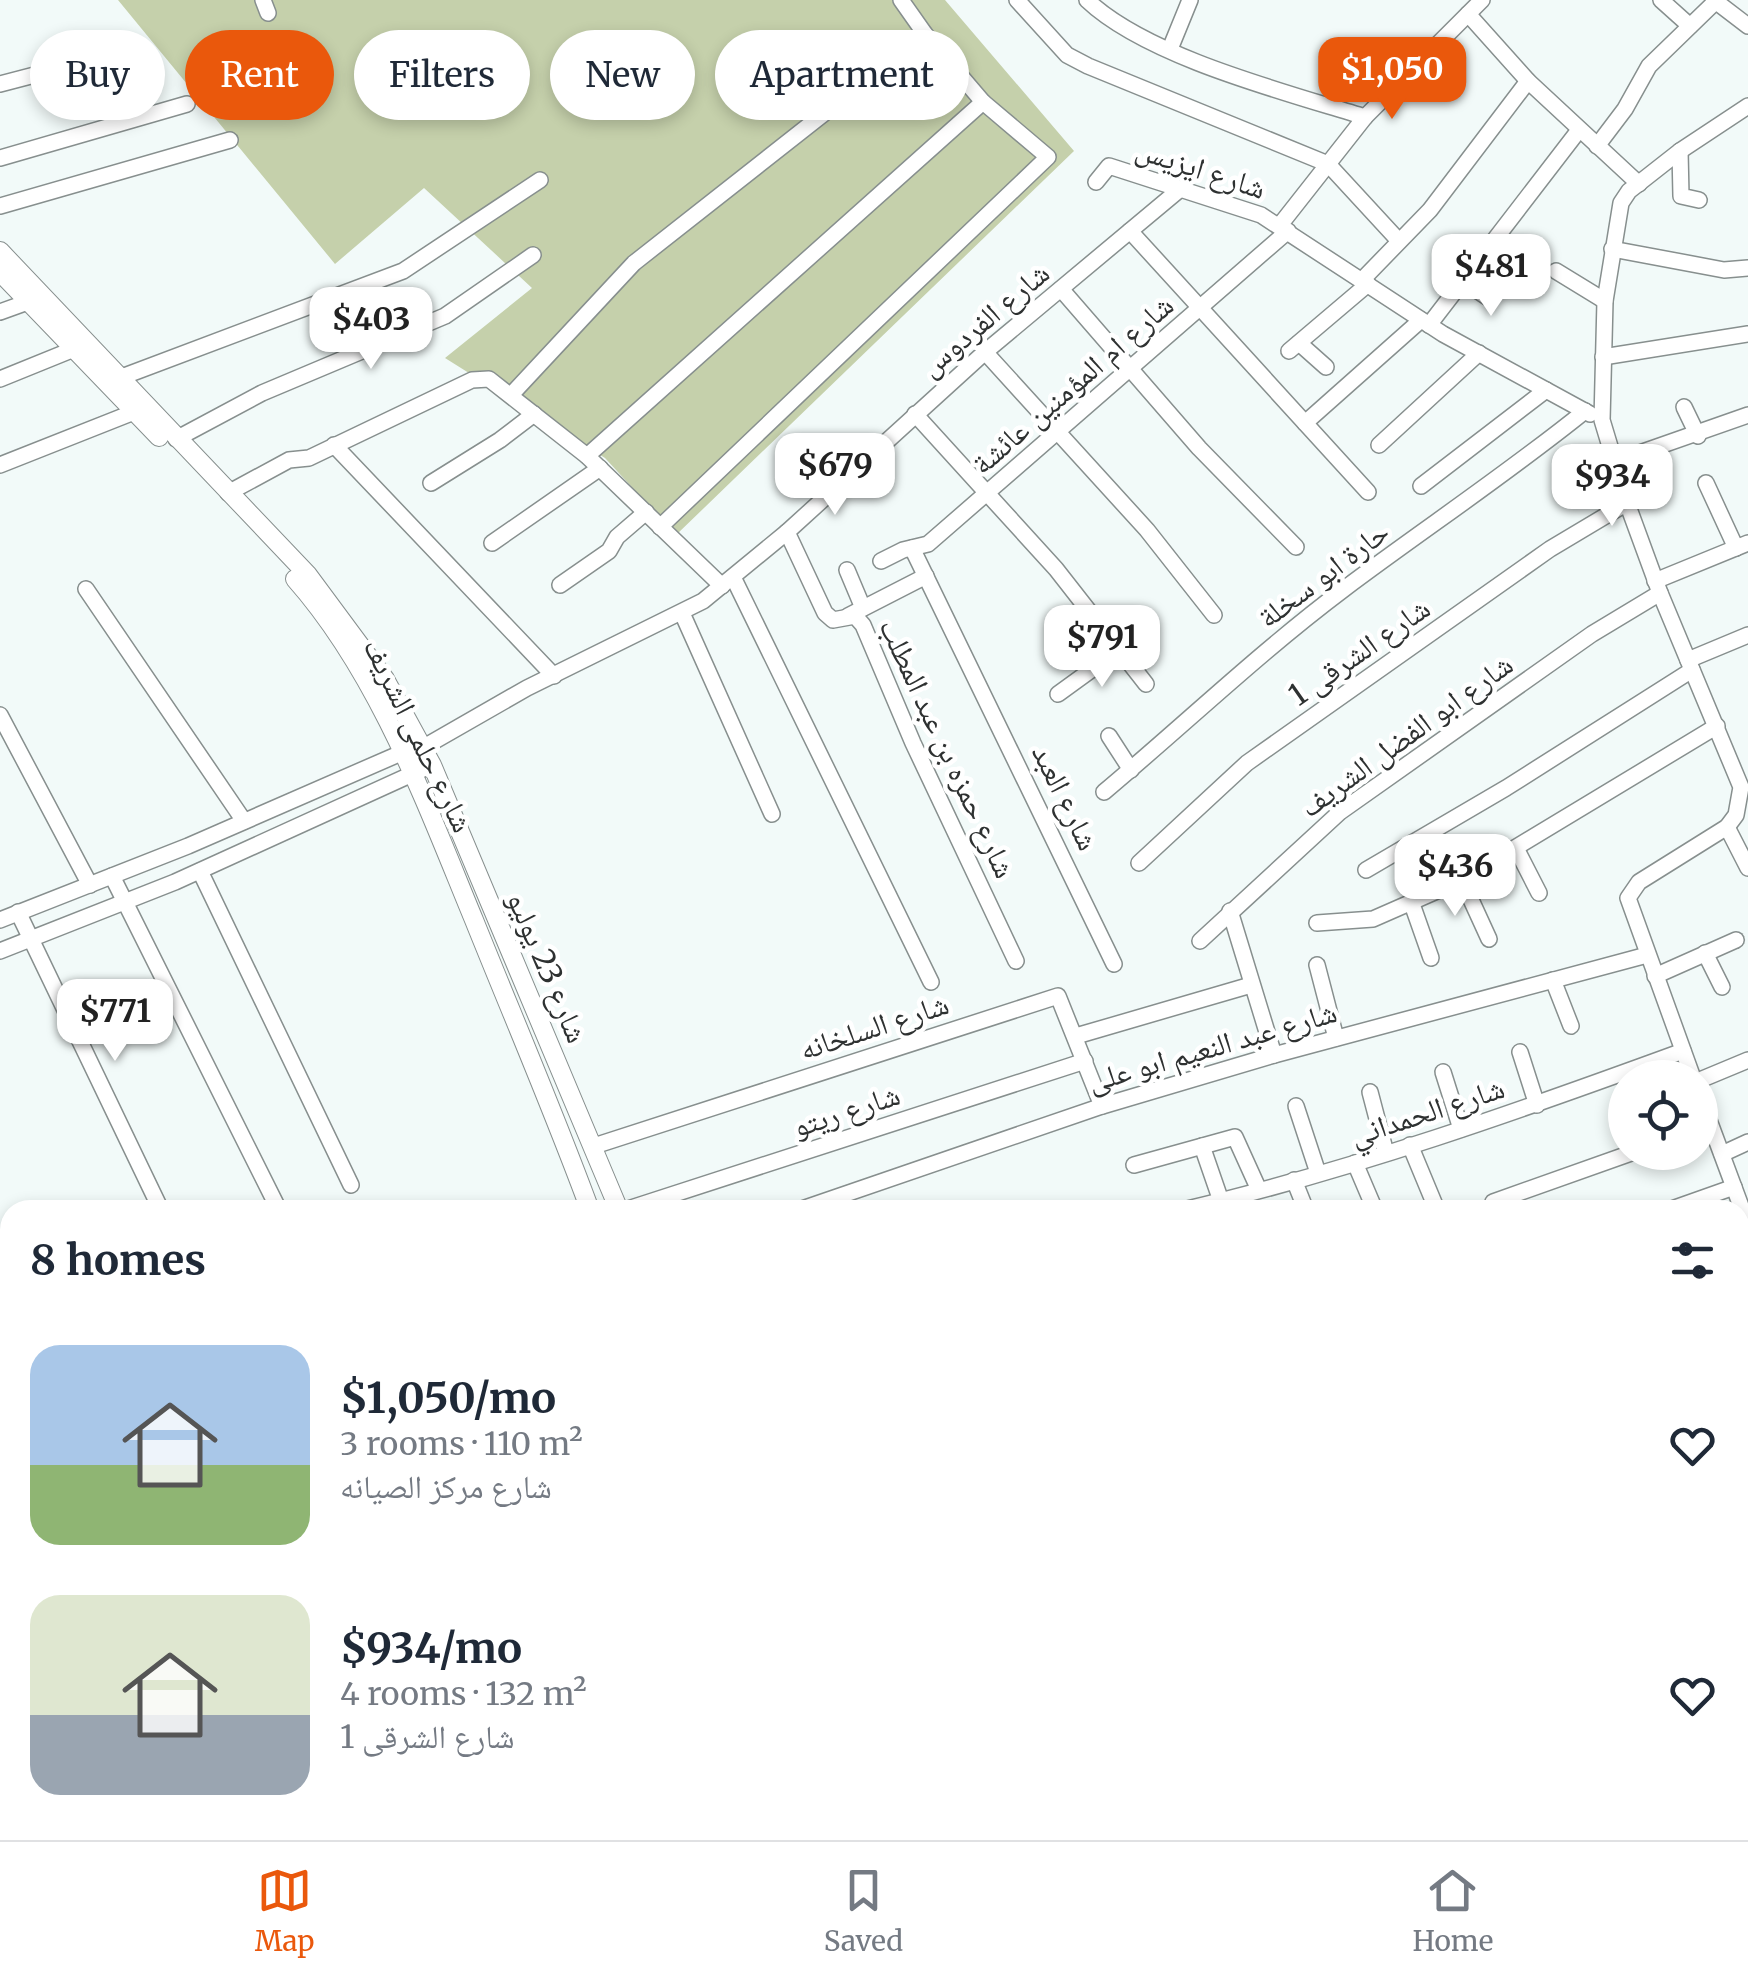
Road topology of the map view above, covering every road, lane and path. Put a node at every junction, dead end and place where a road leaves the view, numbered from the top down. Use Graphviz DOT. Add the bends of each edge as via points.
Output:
graph roads {
  1 [pos="901,0"];
  2 [pos="1018,0"];
  3 [pos="1086,0"];
  4 [pos="1190,0"];
  5 [pos="1482,0"];
  6 [pos="1661,0"];
  7 [pos="1715,0"];
  8 [pos="1468,14"];
  9 [pos="1690,26"];
  10 [pos="1748,26"];
  11 [pos="921,30"];
  12 [pos="1170,49"];
  13 [pos="30,76"];
  14 [pos="1528,80"];
  15 [pos="0,84"];
  16 [pos="969,86"];
  17 [pos="983,102"];
  18 [pos="185,105"];
  19 [pos="1748,106"];
  20 [pos="1365,116"];
  21 [pos="815,120"];
  22 [pos="1579,130"];
  23 [pos="230,140"];
  24 [pos="1597,146"];
  25 [pos="1680,152"];
  26 [pos="0,158"];
  27 [pos="1328,164"];
  28 [pos="540,180"];
  29 [pos="1096,182"];
  30 [pos="1638,184"];
  31 [pos="1179,190"];
  32 [pos="1699,200"];
  33 [pos="0,206"];
  34 [pos="1284,228"];
  35 [pos="1130,231"];
  36 [pos="1398,241"];
  37 [pos="1612,250"];
  38 [pos="0,251"];
  39 [pos="533,255"];
  40 [pos="1748,268"];
  41 [pos="1556,271"];
  42 [pos="0,272"];
  43 [pos="1507,274"];
  44 [pos="1463,280"];
  45 [pos="1365,282"];
  46 [pos="1061,289"];
  47 [pos="36,299"];
  48 [pos="1605,301"];
  49 [pos="1201,308"];
  50 [pos="0,312"];
  51 [pos="1425,322"];
  52 [pos="1748,334"];
  53 [pos="74,349"];
  54 [pos="985,352"];
  55 [pos="1479,353"];
  56 [pos="1603,357"];
  57 [pos="1326,367"];
  58 [pos="1130,370"];
  59 [pos="120,378"];
  60 [pos="0,380"];
  61 [pos="1546,390"];
  62 [pos="511,394"];
  63 [pos="1684,407"];
  64 [pos="1584,411"];
  65 [pos="134,412"];
  66 [pos="534,414"];
  67 [pos="915,414"];
  68 [pos="1748,415"];
  69 [pos="1602,420"];
  70 [pos="1305,423"];
  71 [pos="1059,431"];
  72 [pos="1698,436"];
  73 [pos="176,439"];
  74 [pos="334,444"];
  75 [pos="1380,446"];
  76 [pos="587,456"];
  77 [pos="1614,462"];
  78 [pos="0,464"];
  79 [pos="600,468"];
  80 [pos="431,482"];
  81 [pos="1706,484"];
  82 [pos="1422,486"];
  83 [pos="1368,492"];
  84 [pos="228,493"];
  85 [pos="989,493"];
  86 [pos="1626,503"];
  87 [pos="646,512"];
  88 [pos="660,527"];
  89 [pos="787,532"];
  90 [pos="492,542"];
  91 [pos="1742,545"];
  92 [pos="1296,547"];
  93 [pos="912,548"];
  94 [pos="881,560"];
  95 [pos="847,570"];
  96 [pos="926,576"];
  97 [pos="728,582"];
  98 [pos="560,585"];
  99 [pos="1658,587"];
  100 [pos="86,589"];
  101 [pos="855,612"];
  102 [pos="682,613"];
  103 [pos="1214,614"];
  104 [pos="1748,635"];
  105 [pos="1120,649"];
  106 [pos="1690,665"];
  107 [pos="554,676"];
  108 [pos="1146,684"];
  109 [pos="1058,694"];
  110 [pos="0,716"];
  111 [pos="410,722"];
  112 [pos="1717,726"];
  113 [pos="392,732"];
  114 [pos="1108,736"];
  115 [pos="400,753"];
  116 [pos="428,756"];
  117 [pos="1131,770"];
  118 [pos="411,774"];
  119 [pos="1744,785"];
  120 [pos="1104,792"];
  121 [pos="772,814"];
  122 [pos="244,821"];
  123 [pos="1727,827"];
  124 [pos="1517,850"];
  125 [pos="1138,863"];
  126 [pos="1748,868"];
  127 [pos="1366,870"];
  128 [pos="200,871"];
  129 [pos="112,876"];
  130 [pos="1462,880"];
  131 [pos="90,885"];
  132 [pos="1539,893"];
  133 [pos="126,902"];
  134 [pos="1412,904"];
  135 [pos="1230,910"];
  136 [pos="18,912"];
  137 [pos="0,920"];
  138 [pos="1317,923"];
  139 [pos="28,939"];
  140 [pos="1489,939"];
  141 [pos="1736,940"];
  142 [pos="1200,941"];
  143 [pos="0,951"];
  144 [pos="1706,953"];
  145 [pos="1647,955"];
  146 [pos="1430,958"];
  147 [pos="1016,961"];
  148 [pos="1114,964"];
  149 [pos="1317,965"];
  150 [pos="1655,976"];
  151 [pos="1553,980"];
  152 [pos="931,982"];
  153 [pos="1251,985"];
  154 [pos="1722,988"];
  155 [pos="1571,1026"];
  156 [pos="1076,1036"];
  157 [pos="1336,1038"];
  158 [pos="1683,1051"];
  159 [pos="1520,1052"];
  160 [pos="1274,1055"];
  161 [pos="1687,1060"];
  162 [pos="1748,1060"];
  163 [pos="1085,1062"];
  164 [pos="1718,1071"];
  165 [pos="1444,1072"];
  166 [pos="1370,1092"];
  167 [pos="1537,1105"];
  168 [pos="1102,1106"];
  169 [pos="1296,1106"];
  170 [pos="1460,1130"];
  171 [pos="1748,1142"];
  172 [pos="1410,1145"];
  173 [pos="594,1146"];
  174 [pos="1202,1146"];
  175 [pos="1718,1148"];
  176 [pos="1386,1153"];
  177 [pos="1722,1154"];
  178 [pos="1608,1161"];
  179 [pos="1355,1163"];
  180 [pos="1134,1165"];
  181 [pos="1318,1173"];
  182 [pos="1294,1180"];
  183 [pos="351,1185"];
  184 [pos="1739,1188"];
  185 [pos="1260,1190"];
  186 [pos="155,1200"];
  187 [pos="274,1200"];
  188 [pos="586,1200"];
  189 [pos="618,1200"];
  190 [pos="653,1200"];
  191 [pos="828,1200"];
  192 [pos="1226,1200"];
  193 [pos="1235,1200"];
  194 [pos="1302,1200"];
  195 [pos="1372,1200"];
  196 [pos="1434,1200"];
  197 [pos="1499,1200"];
  198 [pos="1701,1200"];
  1 -- 11 [label="street"];
  2 -- 27 [label="street" via="1077,61"];
  3 -- 12 [label="street"];
  4 -- 12 [label="street"];
  5 -- 8 [label="street, شارع ام المؤمنين عائشة"];
  6 -- 9 [label="street"];
  7 -- 9 [label="street"];
  7 -- 10 [label="street"];
  8 -- 14 [label="street"];
  8 -- 20 [label="street, شارع ام المؤمنين عائشة"];
  9 -- 24 [label="street" via="1648,66"];
  12 -- 20 [label="street"];
  13 -- 15 [label="street"];
  14 -- 22 [label="street"];
  14 -- 36 [label="street" via="1430,210"];
  16 -- 17 [label="street"];
  17 -- 76 [label="street"];
  17 -- 88 [label="street" via="1046,159"];
  18 -- 26 [label="street"];
  19 -- 25 [label="street"];
  20 -- 27 [label="street, شارع ام المؤمنين عائشة"];
  21 -- 62 [label="street" via="634,263"];
  22 -- 24 [label="street"];
  22 -- 44 [label="street"];
  23 -- 33 [label="street"];
  24 -- 30 [label="street"];
  25 -- 30 [label="street"];
  25 -- 32 [label="street" via="1679,190"];
  27 -- 34 [label="street, شارع ام المؤمنين عائشة"];
  27 -- 36 [label="street"];
  28 -- 59 [label="street" via="403,271"];
  29 -- 31 [label="street, شارع ايزيس" via="1109,166"];
  30 -- 37 [label="street" via="1621,203"];
  31 -- 34 [label="street, شارع ايزيس"];
  31 -- 35 [label="street, شارع الفردوس"];
  34 -- 45 [label="street, شارع ايزيس"];
  34 -- 49 [label="street, شارع ام المؤمنين عائشة"];
  35 -- 46 [label="street, شارع الفردوس"];
  35 -- 49 [label="street"];
  36 -- 45 [label="street"];
  37 -- 40 [label="street" via="1724,270"];
  37 -- 48 [label="street"];
  38 -- 47 [label="street, شارع حلمى الشريف"];
  39 -- 73 [label="street" via="444,316 262,394"];
  41 -- 48 [label="street"];
  42 -- 47 [label="street, شارع حلمى الشريف"];
  43 -- 44 [label="street" via="1487,297"];
  44 -- 51 [label="street"];
  45 -- 51 [label="street, شارع ايزيس"];
  45 -- 57 [label="street" via="1294,347"];
  46 -- 54 [label="street, شارع الفردوس"];
  46 -- 58 [label="street"];
  47 -- 50 [label="street"];
  47 -- 53 [label="street, شارع حلمى الشريف"];
  47 -- 59 [label="street, شارع حلمى الشريف"];
  48 -- 56 [label="street"];
  49 -- 58 [label="street, شارع ام المؤمنين عائشة"];
  49 -- 70 [label="street"];
  51 -- 55 [label="street, شارع ايزيس"];
  51 -- 70 [label="street"];
  52 -- 56 [label="street"];
  53 -- 60 [label="street"];
  53 -- 65 [label="street, شارع حلمى الشريف"];
  54 -- 67 [label="street, شارع الفردوس"];
  54 -- 71 [label="street"];
  55 -- 61 [label="street, شارع ايزيس"];
  55 -- 75 [label="street"];
  56 -- 69 [label="street"];
  58 -- 71 [label="street, شارع ام المؤمنين عائشة"];
  58 -- 92 [label="street"];
  59 -- 73 [label="street, شارع حلمى الشريف"];
  61 -- 64 [label="street, شارع ايزيس"];
  61 -- 82 [label="street"];
  62 -- 66 [label="street"];
  62 -- 74 [label="street" via="489,379 472,380"];
  63 -- 72 [label="street"];
  64 -- 69 [label="street, شارع ايزيس"];
  64 -- 117 [label="street, حارة ابو سخلة" via="1262,654"];
  65 -- 78 [label="street"];
  65 -- 113 [label="street, شارع حلمى الشريف" via="324,614"];
  66 -- 76 [label="street"];
  66 -- 80 [label="street"];
  67 -- 85 [label="street"];
  67 -- 89 [label="street, شارع الفردوس"];
  68 -- 72 [label="street"];
  69 -- 77 [label="street"];
  70 -- 83 [label="street"];
  71 -- 85 [label="street, شارع ام المؤمنين عائشة"];
  71 -- 103 [label="street"];
  72 -- 77 [label="street"];
  73 -- 84 [label="street, شارع حلمى الشريف"];
  74 -- 84 [label="street"];
  74 -- 107 [label="street"];
  76 -- 79 [label="street"];
  77 -- 86 [label="street"];
  79 -- 87 [label="street"];
  79 -- 90 [label="street"];
  81 -- 91 [label="street"];
  84 -- 111 [label="street, شارع حلمى الشريف" via="336,608"];
  85 -- 93 [label="street, شارع ام المؤمنين عائشة" via="928,544"];
  85 -- 105 [label="street"];
  86 -- 99 [label="street"];
  86 -- 125 [label="street, شارع الشرقى 1" via="1550,549 1248,764"];
  87 -- 88 [label="street"];
  87 -- 98 [label="street" via="608,551"];
  88 -- 97 [label="street"];
  89 -- 97 [label="street, شارع الفردوس"];
  89 -- 101 [label="street, شارع حمزه بن عبد المطلب" via="825,613 834,620"];
  91 -- 99 [label="street, شارع ابو الفضل الشريف"];
  93 -- 94 [label="street, شارع ام المؤمنين عائشة"];
  93 -- 96 [label="street, شارع العبد"];
  95 -- 101 [label="street"];
  96 -- 101 [label="street"];
  96 -- 148 [label="street, شارع العبد"];
  97 -- 102 [label="street, شارع الفردوس"];
  97 -- 152 [label="street"];
  99 -- 106 [label="street"];
  99 -- 135 [label="street, شارع ابو الفضل الشريف" via="1340,812"];
  100 -- 122 [label="street"];
  101 -- 147 [label="street, شارع حمزه بن عبد المطلب"];
  102 -- 107 [label="street, شارع الفردوس"];
  102 -- 121 [label="street"];
  104 -- 106 [label="street"];
  105 -- 108 [label="street"];
  105 -- 109 [label="street"];
  106 -- 112 [label="street"];
  106 -- 127 [label="street" via="1506,788"];
  107 -- 116 [label="street, شارع الفردوس"];
  110 -- 131 [label="street"];
  111 -- 113 [label="street"];
  111 -- 116 [label="street, شارع حلمى الشريف"];
  112 -- 119 [label="street"];
  112 -- 124 [label="street"];
  113 -- 115 [label="street, شارع حلمى الشريف"];
  114 -- 117 [label="street"];
  115 -- 118 [label="street, شارع حلمى الشريف"];
  115 -- 122 [label="street"];
  116 -- 118 [label="street, شارع الفردوس"];
  116 -- 173 [label="street, شارع 23 يوليو"];
  117 -- 120 [label="street, حارة ابو سخلة"];
  118 -- 128 [label="street, شارع الفردوس"];
  118 -- 188 [label="street, شارع حلمى الشريف"];
  119 -- 123 [label="street"];
  122 -- 129 [label="street"];
  123 -- 126 [label="street"];
  123 -- 145 [label="street" via="1631,888 1629,908"];
  124 -- 130 [label="street"];
  124 -- 132 [label="street"];
  128 -- 133 [label="street, شارع الفردوس"];
  128 -- 183 [label="street"];
  129 -- 131 [label="street"];
  129 -- 133 [label="street"];
  130 -- 134 [label="street"];
  130 -- 140 [label="street"];
  131 -- 136 [label="street"];
  133 -- 139 [label="street, شارع الفردوس"];
  133 -- 187 [label="street"];
  134 -- 138 [label="street" via="1373,919"];
  134 -- 146 [label="street"];
  135 -- 142 [label="street, شارع ابو الفضل الشريف"];
  135 -- 153 [label="street"];
  136 -- 137 [label="street"];
  136 -- 139 [label="street"];
  139 -- 143 [label="street, شارع الفردوس"];
  139 -- 186 [label="street"];
  141 -- 144 [label="street"];
  144 -- 150 [label="street"];
  144 -- 154 [label="street"];
  145 -- 150 [label="street"];
  145 -- 151 [label="street, شارع عبد النعيم ابو على"];
  149 -- 157 [label="street"];
  150 -- 158 [label="street"];
  151 -- 155 [label="street"];
  151 -- 157 [label="street, شارع عبد النعيم ابو على"];
  153 -- 156 [label="street"];
  153 -- 160 [label="street"];
  156 -- 163 [label="street, شارع السلخانه"];
  156 -- 173 [label="street, شارع السلخانه" via="1058,996"];
  157 -- 160 [label="street, شارع عبد النعيم ابو على"];
  158 -- 161 [label="street"];
  158 -- 167 [label="street, شارع الحمداني"];
  159 -- 167 [label="street"];
  160 -- 168 [label="street, شارع عبد النعيم ابو على"];
  162 -- 164 [label="street"];
  163 -- 168 [label="street, شارع السلخانه"];
  163 -- 190 [label="street, شارع ريتو"];
  165 -- 170 [label="street"];
  166 -- 176 [label="street"];
  167 -- 170 [label="street, شارع الحمداني"];
  168 -- 191 [label="street, شارع عبد النعيم ابو على"];
  169 -- 181 [label="street"];
  170 -- 172 [label="street, شارع الحمداني"];
  171 -- 177 [label="street"];
  172 -- 176 [label="street, شارع الحمداني"];
  172 -- 196 [label="street"];
  173 -- 189 [label="street, شارع 23 يوليو"];
  174 -- 180 [label="street"];
  174 -- 185 [label="street" via="1238,1138"];
  174 -- 192 [label="street"];
  175 -- 177 [label="street"];
  176 -- 179 [label="street, شارع الحمداني"];
  177 -- 184 [label="street"];
  178 -- 197 [label="street"];
  179 -- 181 [label="street, شارع الحمداني"];
  179 -- 195 [label="street"];
  181 -- 182 [label="street, شارع الحمداني"];
  182 -- 185 [label="street, شارع الحمداني"];
  182 -- 194 [label="street"];
  184 -- 198 [label="street"];
  185 -- 193 [label="street, شارع الحمداني"];
}
